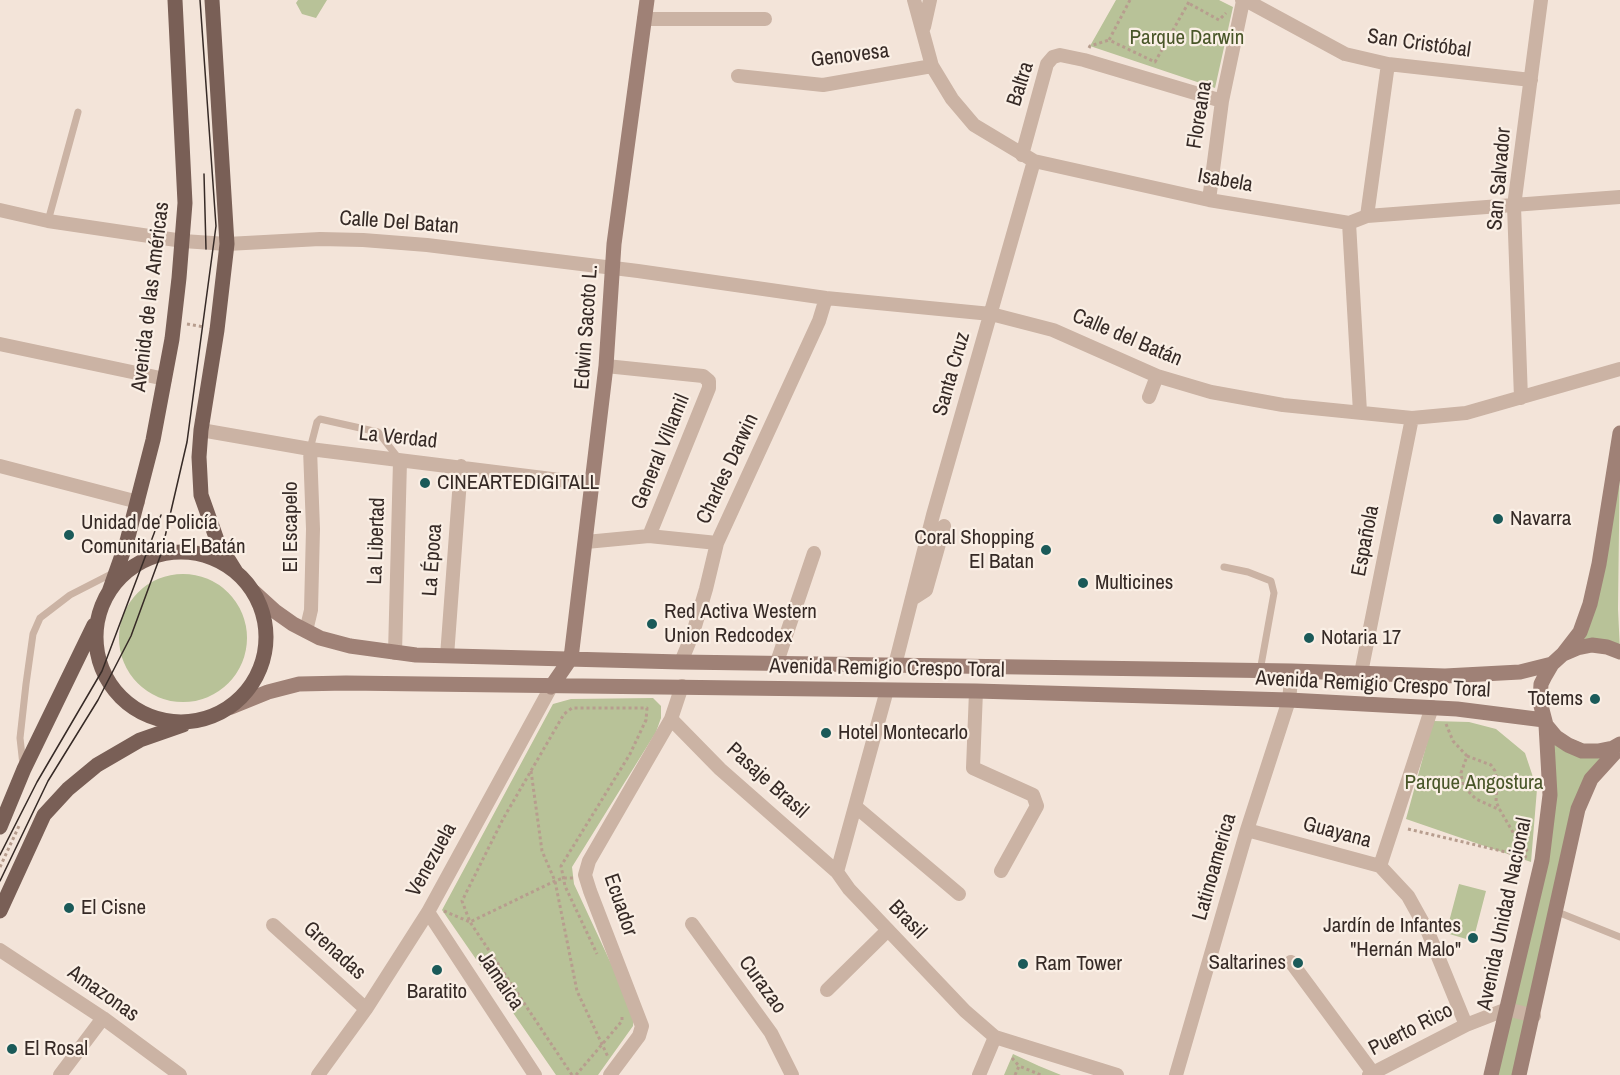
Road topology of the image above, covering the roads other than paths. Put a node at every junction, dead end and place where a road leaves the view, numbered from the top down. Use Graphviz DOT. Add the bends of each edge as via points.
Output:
graph roads {
  1 [pos="175,0"];
  2 [pos="212,0"];
  3 [pos="647,0"];
  4 [pos="914,0"];
  5 [pos="930,0"];
  6 [pos="1541,0"];
  7 [pos="1246,3"];
  8 [pos="644,19"];
  9 [pos="765,19"];
  10 [pos="924,31"];
  11 [pos="1388,64"];
  12 [pos="932,66"];
  13 [pos="738,76"];
  14 [pos="1531,80"];
  15 [pos="1222,101"];
  16 [pos="78,112"];
  17 [pos="1028,158"];
  18 [pos="1620,197"];
  19 [pos="1209,200"];
  20 [pos="1514,206"];
  21 [pos="0,210"];
  22 [pos="1367,216"];
  23 [pos="48,221"];
  24 [pos="1349,223"];
  25 [pos="183,241"];
  26 [pos="226,244"];
  27 [pos="612,268"];
  28 [pos="826,298"];
  29 [pos="991,314"];
  30 [pos="0,344"];
  31 [pos="606,366"];
  32 [pos="1620,369"];
  33 [pos="1157,376"];
  34 [pos="165,379"];
  35 [pos="1149,398"];
  36 [pos="1521,398"];
  37 [pos="1360,412"];
  38 [pos="1412,418"];
  39 [pos="201,430"];
  40 [pos="1620,433"];
  41 [pos="310,449"];
  42 [pos="400,461"];
  43 [pos="0,466"];
  44 [pos="461,466"];
  45 [pos="592,484"];
  46 [pos="138,502"];
  47 [pos="933,515"];
  48 [pos="944,526"];
  49 [pos="649,536"];
  50 [pos="586,542"];
  51 [pos="717,543"];
  52 [pos="814,553"];
  53 [pos="1224,567"];
  54 [pos="118,571"];
  55 [pos="236,572"];
  56 [pos="109,592"];
  57 [pos="254,592"];
  58 [pos="912,599"];
  59 [pos="98,617"];
  60 [pos="306,631"];
  61 [pos="1620,652"];
  62 [pos="395,653"];
  63 [pos="447,656"];
  64 [pos="571,658"];
  65 [pos="1557,659"];
  66 [pos="681,662"];
  67 [pos="777,662"];
  68 [pos="895,665"];
  69 [pos="1260,670"];
  70 [pos="1292,671"];
  71 [pos="1361,673"];
  72 [pos="682,686"];
  73 [pos="551,687"];
  74 [pos="886,690"];
  75 [pos="976,691"];
  76 [pos="1288,700"];
  77 [pos="231,707"];
  78 [pos="1436,708"];
  79 [pos="671,719"];
  80 [pos="192,722"];
  81 [pos="1545,722"];
  82 [pos="1620,745"];
  83 [pos="24,770"];
  84 [pos="856,807"];
  85 [pos="0,826"];
  86 [pos="1247,830"];
  87 [pos="1380,866"];
  88 [pos="1001,871"];
  89 [pos="837,872"];
  90 [pos="959,894"];
  91 [pos="0,911"];
  92 [pos="1555,911"];
  93 [pos="428,912"];
  94 [pos="693,924"];
  95 [pos="273,925"];
  96 [pos="888,930"];
  97 [pos="1620,938"];
  98 [pos="0,950"];
  99 [pos="1291,962"];
  100 [pos="827,990"];
  101 [pos="366,1009"];
  102 [pos="1507,1009"];
  103 [pos="1534,1016"];
  104 [pos="103,1018"];
  105 [pos="1466,1025"];
  106 [pos="995,1037"];
  107 [pos="612,1072"];
  108 [pos="175,1074"];
  109 [pos="1371,1074"];
  110 [pos="60,1075"];
  111 [pos="318,1075"];
  112 [pos="535,1075"];
  113 [pos="792,1075"];
  114 [pos="979,1075"];
  115 [pos="1117,1075"];
  116 [pos="1176,1075"];
  117 [pos="1491,1075"];
  118 [pos="1519,1075"];
  1 -- 25 [label="main road, Avenida de las Américas" via="185,203"];
  2 -- 26 [label="main road"];
  3 -- 8 [label="main road, Edwin Sacoto L."];
  4 -- 10 [label="street, Isabela"];
  5 -- 10 [label="street"];
  6 -- 14 [label="street, San Salvador"];
  7 -- 11 [label="street, San Cristóbal" via="1345,54"];
  7 -- 15 [label="street, Floreana"];
  8 -- 9 [label="street"];
  8 -- 27 [label="main road, Edwin Sacoto L."];
  10 -- 12 [label="street, Isabela"];
  11 -- 14 [label="street, San Cristóbal"];
  11 -- 22 [label="street"];
  12 -- 13 [label="street, Genovesa" via="823,85"];
  12 -- 17 [label="street, Isabela" via="974,125"];
  14 -- 20 [label="street, San Salvador"];
  15 -- 17 [label="street, Baltra" via="1084,60 1053,57 1047,64"];
  15 -- 19 [label="street, Floreana"];
  16 -- 23 [label="lane"];
  17 -- 19 [label="street, Isabela"];
  17 -- 29 [label="street, Santa Cruz"];
  18 -- 20 [label="street"];
  19 -- 24 [label="street, Isabela"];
  20 -- 22 [label="street"];
  20 -- 36 [label="street, San Salvador"];
  21 -- 23 [label="street, Calle Del Batan"];
  22 -- 24 [label="street"];
  23 -- 25 [label="street, Calle Del Batan"];
  24 -- 37 [label="street"];
  25 -- 26 [label="street, Calle Del Batan"];
  25 -- 34 [label="main road, Avenida de las Américas"];
  26 -- 27 [label="street, Calle Del Batan" via="363,240"];
  26 -- 39 [label="main road" via="218,330"];
  27 -- 28 [label="street, Calle del Batán"];
  27 -- 31 [label="main road, Edwin Sacoto L."];
  28 -- 29 [label="street, Calle del Batán"];
  28 -- 51 [label="street, Charles Darwin"];
  29 -- 33 [label="street, Calle del Batán" via="1053,330"];
  29 -- 47 [label="street, Santa Cruz"];
  30 -- 34 [label="street"];
  31 -- 45 [label="main road, Edwin Sacoto L."];
  31 -- 49 [label="street, General Villamil" via="703,376 709,381"];
  32 -- 36 [label="street, Calle del Batán"];
  33 -- 35 [label="street"];
  33 -- 37 [label="street, Calle del Batán" via="1210,392 1283,405"];
  34 -- 46 [label="main road, Avenida de las Américas"];
  36 -- 38 [label="street, Calle del Batán" via="1466,413"];
  37 -- 38 [label="street, Calle del Batán"];
  38 -- 71 [label="street, Española"];
  39 -- 41 [label="street, La Verdad"];
  39 -- 55 [label="main road" via="201,495 218,543"];
  40 -- 65 [label="main road" via="1590,604 1580,632"];
  41 -- 42 [label="street, La Verdad"];
  41 -- 42 [label="lane, El Escapelo" via="320,419 378,432"];
  41 -- 60 [label="street, El Escapelo" via="313,529 311,610"];
  42 -- 44 [label="street, La Verdad"];
  42 -- 62 [label="street, La Libertad"];
  43 -- 46 [label="street"];
  44 -- 45 [label="street, La Verdad"];
  44 -- 63 [label="street, La Época"];
  45 -- 50 [label="main road, Edwin Sacoto L."];
  46 -- 54 [label="main road, Avenida de las Américas"];
  47 -- 48 [label="lane"];
  47 -- 58 [label="street, Santa Cruz"];
  48 -- 58 [label="street, Santa Cruz" via="926,590"];
  49 -- 50 [label="street"];
  49 -- 51 [label="street"];
  50 -- 64 [label="main road, Edwin Sacoto L."];
  51 -- 66 [label="street, Charles Darwin" via="693,633"];
  52 -- 67 [label="street"];
  53 -- 69 [label="lane" via="1271,581 1274,593"];
  54 -- 56 [label="main road, Avenida de las Américas"];
  54 -- 83 [label="lane" via="70,595 40,618 33,634 20,738"];
  55 -- 56 [label="main road" via="201,554 161,554 131,568"];
  55 -- 57 [label="main road"];
  56 -- 59 [label="main road"];
  57 -- 60 [label="main road, Avenida Remigio Crespo Toral"];
  57 -- 77 [label="main road" via="263,611 266,654 259,674"];
  58 -- 68 [label="street, Santa Cruz"];
  59 -- 80 [label="main road" via="97,654 107,681 123,700 152,717"];
  59 -- 83 [label="main road"];
  60 -- 62 [label="main road, Avenida Remigio Crespo Toral" via="350,646"];
  61 -- 65 [label="main road, Avenida Remigio Crespo Toral" via="1592,645"];
  62 -- 63 [label="main road, Avenida Remigio Crespo Toral"];
  63 -- 64 [label="main road, Avenida Remigio Crespo Toral"];
  64 -- 66 [label="main road, Avenida Remigio Crespo Toral"];
  64 -- 73 [label="main road, Venezuela"];
  65 -- 71 [label="main road, Avenida Remigio Crespo Toral" via="1520,672 1480,675"];
  65 -- 81 [label="main road, Avenida Unidad Nacional" via="1545,676 1540,693"];
  66 -- 67 [label="main road, Avenida Remigio Crespo Toral"];
  67 -- 68 [label="main road, Avenida Remigio Crespo Toral"];
  68 -- 69 [label="main road, Avenida Remigio Crespo Toral"];
  69 -- 70 [label="main road, Avenida Remigio Crespo Toral"];
  70 -- 71 [label="main road, Avenida Remigio Crespo Toral"];
  70 -- 76 [label="street, Latinoamerica"];
  72 -- 73 [label="main road, Avenida Remigio Crespo Toral"];
  72 -- 74 [label="main road, Avenida Remigio Crespo Toral"];
  72 -- 79 [label="street, Ecuador"];
  73 -- 77 [label="main road, Avenida Remigio Crespo Toral" via="299,684"];
  73 -- 93 [label="street, Venezuela"];
  74 -- 75 [label="main road, Avenida Remigio Crespo Toral"];
  74 -- 84 [label="street"];
  75 -- 76 [label="main road, Avenida Remigio Crespo Toral"];
  75 -- 88 [label="street" via="973,768 1033,795 1037,806"];
  76 -- 78 [label="main road, Avenida Remigio Crespo Toral"];
  76 -- 86 [label="street, Latinoamerica"];
  77 -- 80 [label="main road"];
  78 -- 81 [label="main road, Avenida Remigio Crespo Toral"];
  78 -- 87 [label="street"];
  79 -- 89 [label="street, Pasaje Brasil" via="720,769"];
  79 -- 107 [label="street, Ecuador" via="589,861 586,878 642,1026"];
  80 -- 91 [label="main road" via="141,740 97,765 68,789 44,815"];
  81 -- 82 [label="main road" via="1556,737 1582,751"];
  81 -- 102 [label="main road, Avenida Unidad Nacional" via="1550,795 1542,860"];
  82 -- 92 [label="main road" via="1584,791"];
  83 -- 85 [label="main road"];
  84 -- 89 [label="street"];
  84 -- 90 [label="street"];
  86 -- 87 [label="street, Guayana"];
  86 -- 116 [label="street, Latinoamerica"];
  87 -- 105 [label="street, Guayana" via="1408,896 1428,932"];
  89 -- 96 [label="street, Brasil"];
  92 -- 97 [label="lane"];
  92 -- 103 [label="main road"];
  93 -- 101 [label="street, Venezuela"];
  93 -- 112 [label="street, Jamaica"];
  94 -- 113 [label="street, Curazao" via="771,1033"];
  95 -- 101 [label="street, Grenadas"];
  96 -- 100 [label="street"];
  96 -- 106 [label="street, Brasil"];
  98 -- 104 [label="street, Amazonas"];
  99 -- 109 [label="street"];
  101 -- 111 [label="street, Venezuela"];
  102 -- 103 [label="street"];
  102 -- 105 [label="street, Puerto Rico"];
  102 -- 117 [label="main road, Avenida Unidad Nacional"];
  103 -- 118 [label="main road"];
  104 -- 108 [label="street, Amazonas"];
  104 -- 110 [label="street"];
  105 -- 109 [label="street, Puerto Rico"];
  106 -- 114 [label="street"];
  106 -- 115 [label="street, Brasil"];
}
